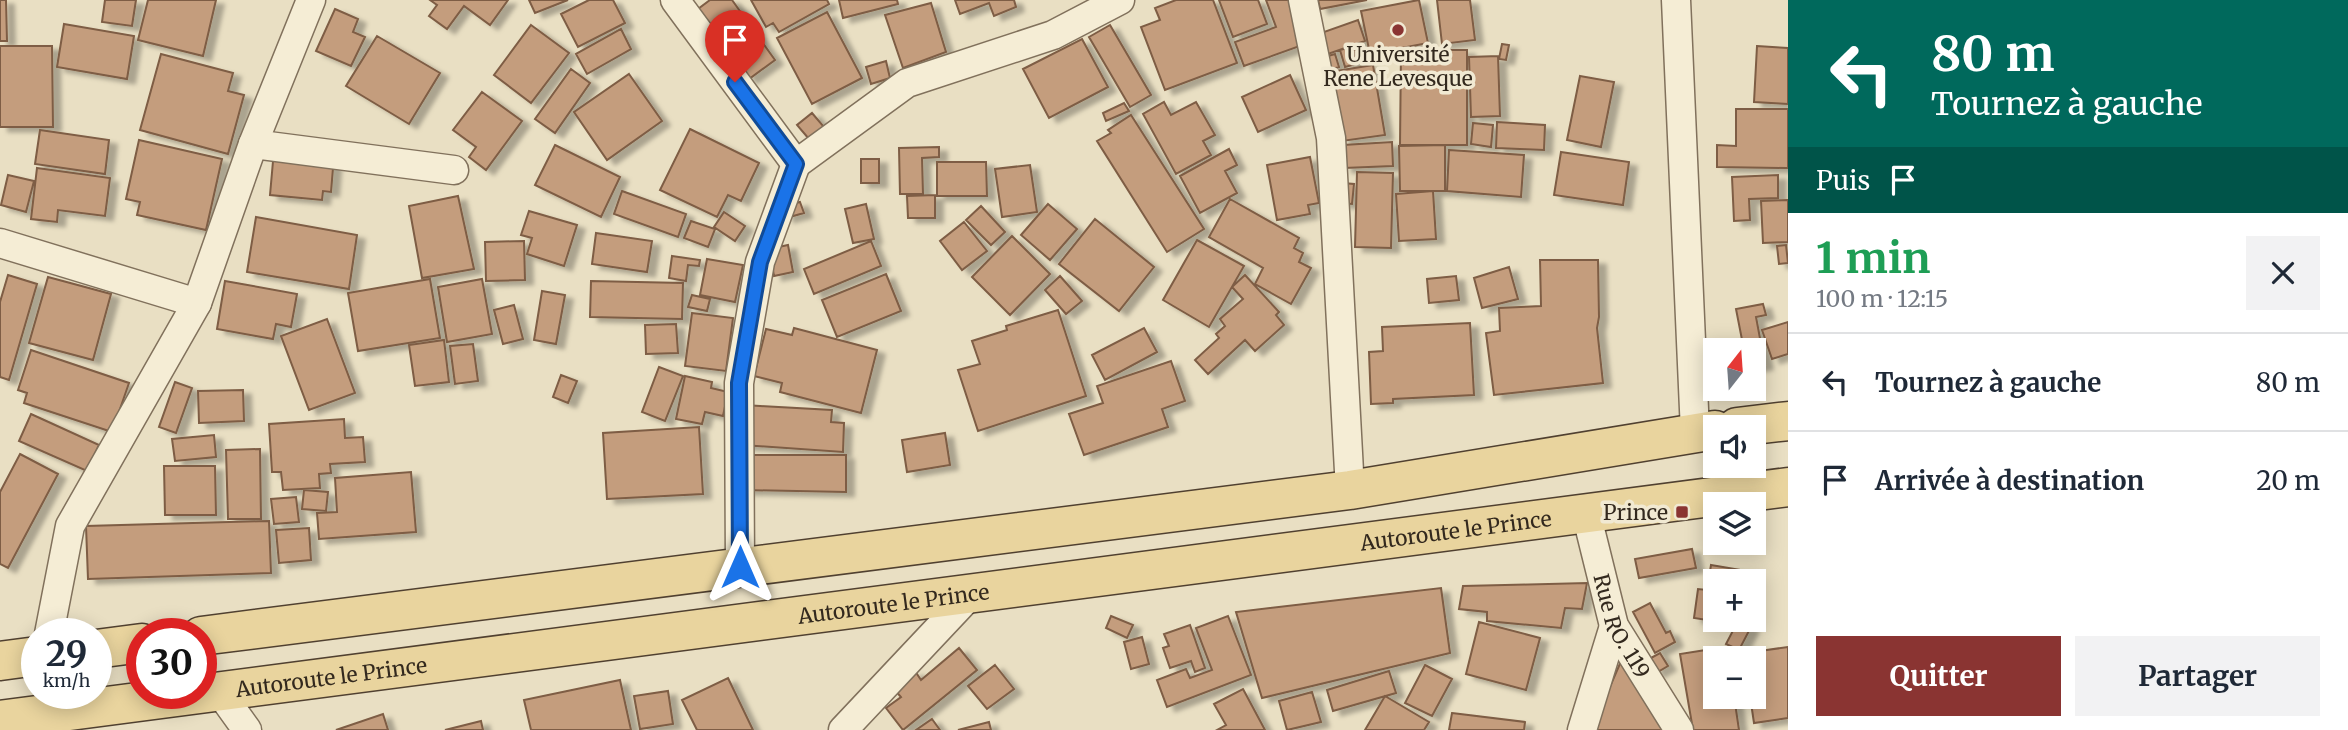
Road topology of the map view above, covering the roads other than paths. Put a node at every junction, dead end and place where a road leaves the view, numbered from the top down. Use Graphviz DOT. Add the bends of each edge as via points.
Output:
graph roads {
  1 [pos="311,0"];
  2 [pos="675,0"];
  3 [pos="1120,0"];
  4 [pos="1303,0"];
  5 [pos="1676,0"];
  6 [pos="253,144"];
  7 [pos="796,164"];
  8 [pos="454,170"];
  9 [pos="0,243"];
  10 [pos="197,303"];
  11 [pos="1704,415"];
  12 [pos="1788,421"];
  13 [pos="1766,424"];
  14 [pos="1703,431"];
  15 [pos="1788,487"];
  16 [pos="1350,489"];
  17 [pos="1586,513"];
  18 [pos="740,567"];
  19 [pos="972,593"];
  20 [pos="52,618"];
  21 [pos="1614,626"];
  22 [pos="217,634"];
  23 [pos="21,658"];
  24 [pos="0,661"];
  25 [pos="219,691"];
  26 [pos="0,720"];
  27 [pos="852,726"];
  28 [pos="247,730"];
  29 [pos="1582,730"];
  30 [pos="1679,730"];
  1 -- 6 [label="street"];
  2 -- 7 [label="street"];
  3 -- 7 [label="street" via="1053,35 906,83"];
  4 -- 16 [label="street" via="1331,138"];
  5 -- 11 [label="street"];
  6 -- 8 [label="street"];
  6 -- 10 [label="street"];
  7 -- 18 [label="street" via="760,262 739,383"];
  9 -- 10 [label="street"];
  10 -- 20 [label="street" via="71,526"];
  12 -- 13 [label="main road"];
  14 -- 16 [label="main road"];
  15 -- 17 [label="main road, Autoroute le Prince"];
  16 -- 18 [label="main road"];
  17 -- 19 [label="main road, Autoroute le Prince"];
  17 -- 21 [label="street, Rue RO. 119"];
  18 -- 22 [label="main road"];
  19 -- 25 [label="main road, Autoroute le Prince"];
  19 -- 27 [label="street"];
  21 -- 29 [label="street"];
  21 -- 30 [label="street, Rue RO. 119"];
  23 -- 24 [label="main road"];
  25 -- 26 [label="main road, Autoroute le Prince"];
  25 -- 28 [label="street"];
}
